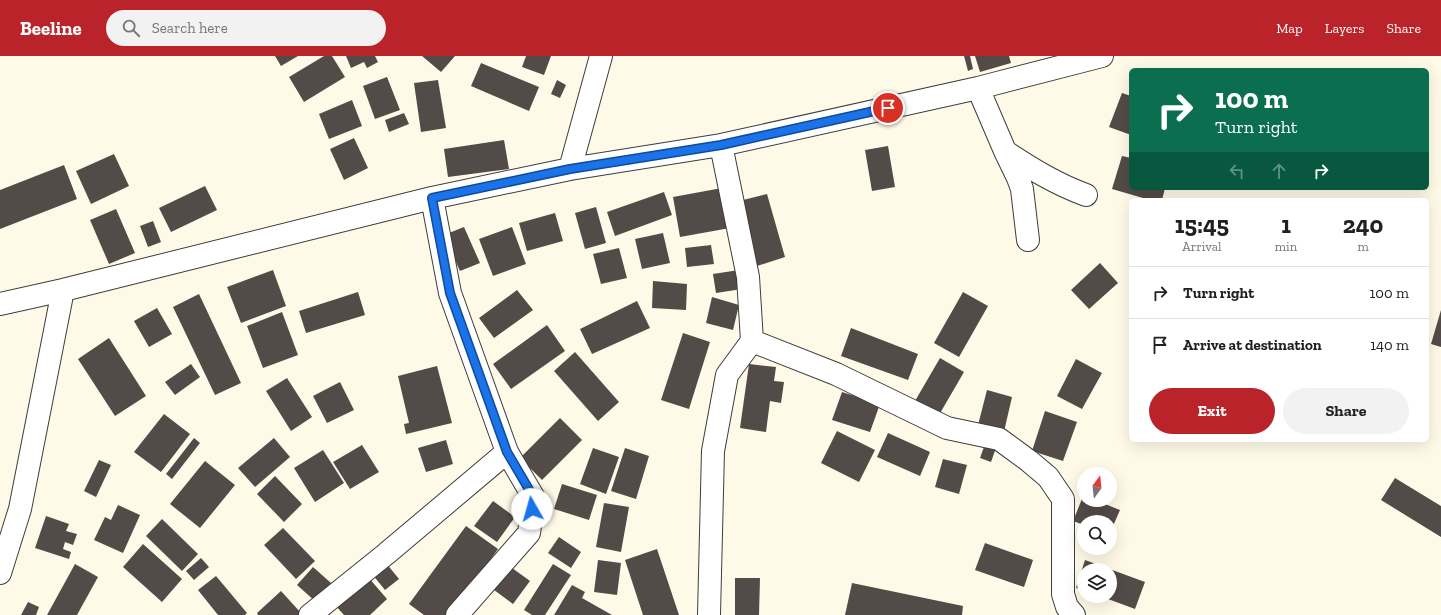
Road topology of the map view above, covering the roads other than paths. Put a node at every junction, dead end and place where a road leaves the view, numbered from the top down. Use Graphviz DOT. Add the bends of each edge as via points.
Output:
graph roads {
  1 [pos="601,56"];
  2 [pos="1102,56"];
  3 [pos="978,88"];
  4 [pos="721,145"];
  5 [pos="1005,151"];
  6 [pos="570,169"];
  7 [pos="1086,194"];
  8 [pos="432,198"];
  9 [pos="1028,240"];
  10 [pos="62,290"];
  11 [pos="0,304"];
  12 [pos="752,341"];
  13 [pos="507,452"];
  14 [pos="0,573"];
  15 [pos="310,615"];
  16 [pos="457,615"];
  17 [pos="709,615"];
  18 [pos="1074,615"];
  1 -- 6 [label="street"];
  2 -- 3 [label="street"];
  3 -- 4 [label="street"];
  3 -- 5 [label="street"];
  4 -- 6 [label="street"];
  4 -- 12 [label="street" via="748,278"];
  5 -- 7 [label="street" via="1034,171"];
  5 -- 9 [label="street" via="1022,189"];
  6 -- 8 [label="street"];
  8 -- 10 [label="street"];
  8 -- 13 [label="street" via="450,293"];
  10 -- 11 [label="street"];
  10 -- 14 [label="street" via="20,509"];
  12 -- 17 [label="street" via="726,375 714,451"];
  12 -- 18 [label="street" via="836,374 947,428 999,439 1048,477 1063,499 1063,594 1067,607"];
  13 -- 15 [label="street"];
  13 -- 16 [label="street" via="534,498 528,533"];
}
